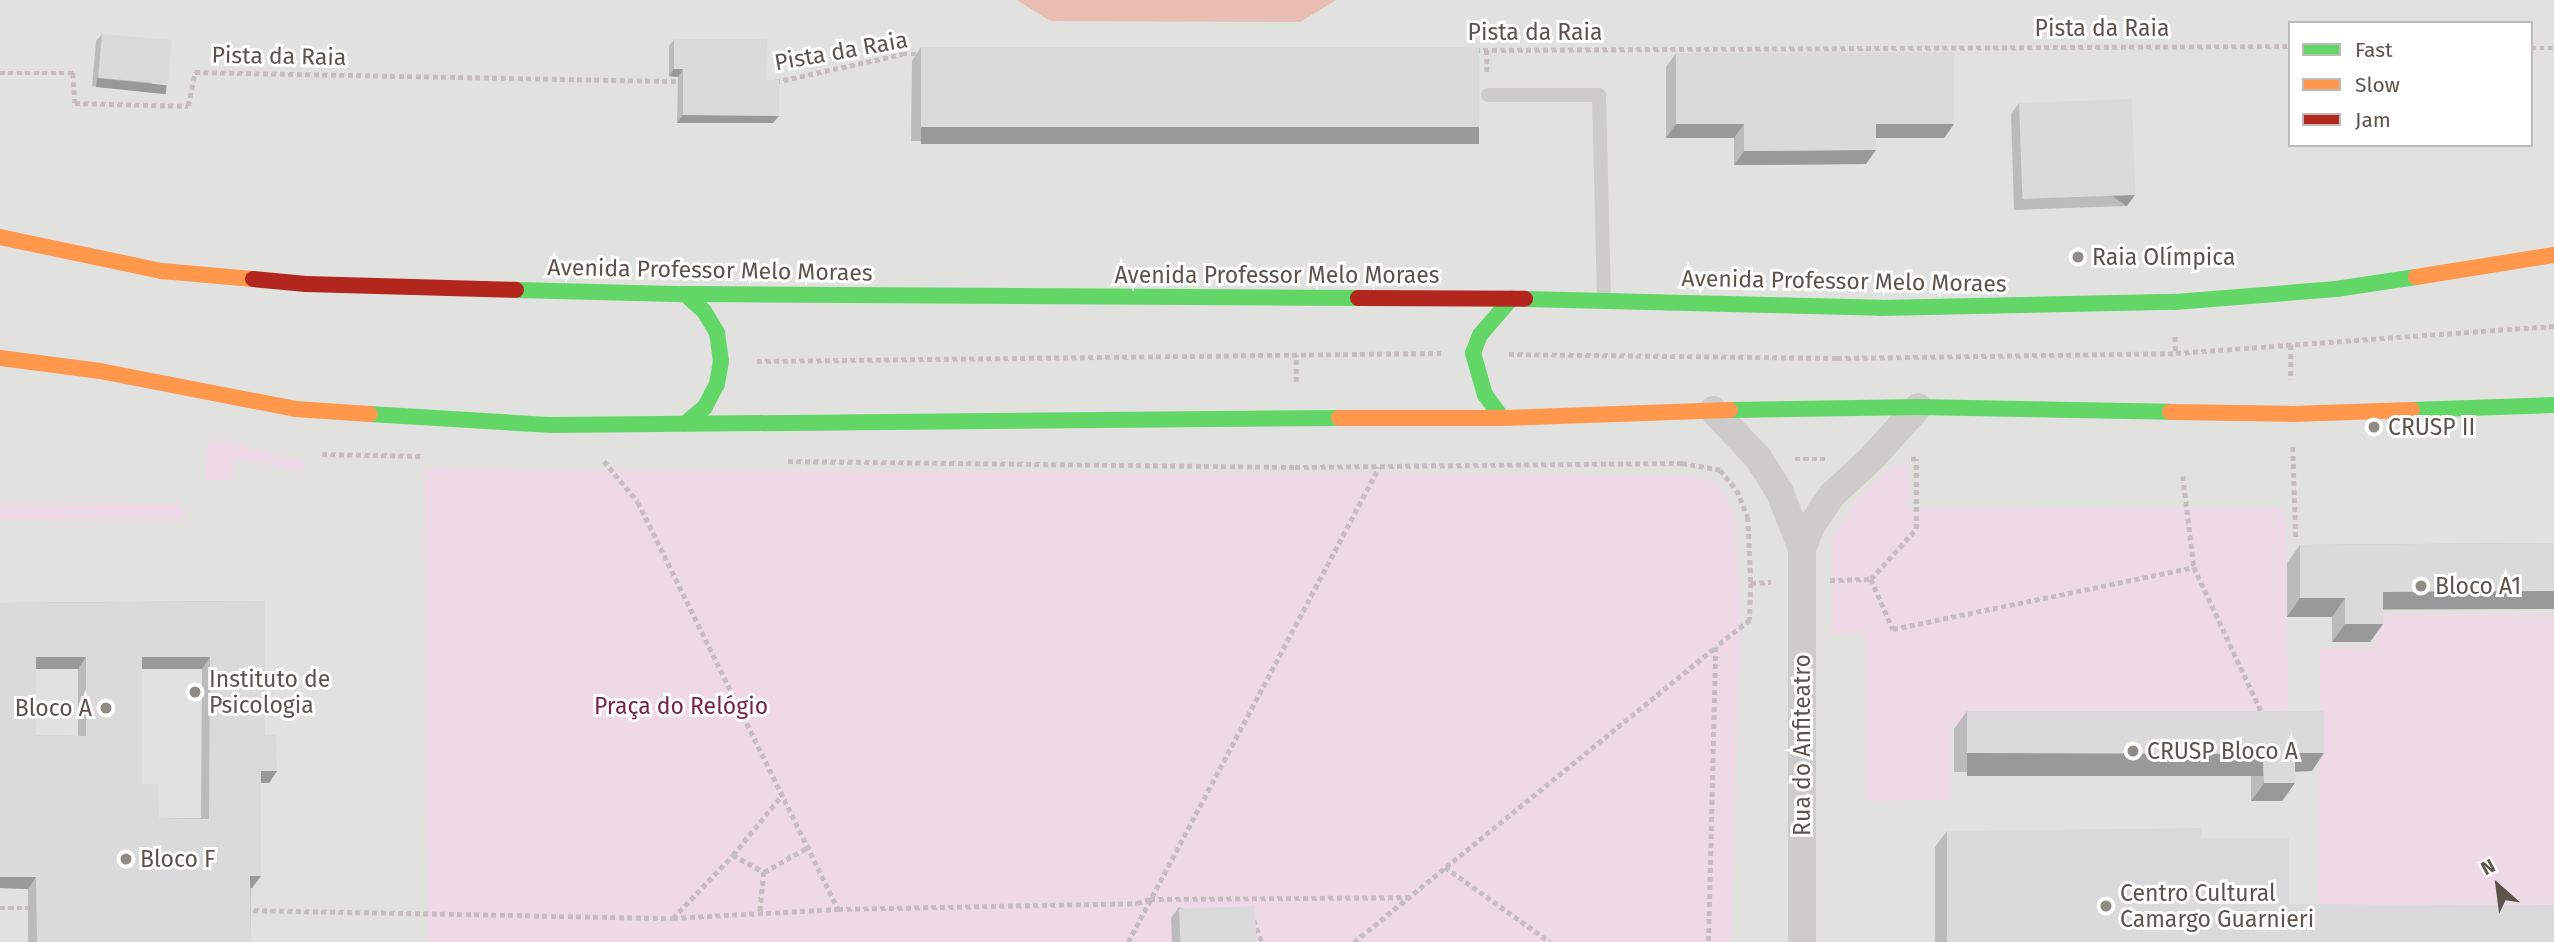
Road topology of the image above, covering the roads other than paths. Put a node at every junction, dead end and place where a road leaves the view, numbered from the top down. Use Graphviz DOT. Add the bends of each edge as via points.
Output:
graph roads {
  1 [pos="1488,95"];
  2 [pos="0,237"];
  3 [pos="2554,255"];
  4 [pos="685,294"];
  5 [pos="1511,299"];
  6 [pos="1604,301"];
  7 [pos="0,358"];
  8 [pos="2554,405"];
  9 [pos="1918,407"];
  10 [pos="1713,410"];
  11 [pos="1502,418"];
  12 [pos="685,424"];
  13 [pos="1802,549"];
  14 [pos="1802,942"];
  1 -- 6 [label="lane" via="1599,95"];
  2 -- 4 [label="street, Avenida Professor Melo Moraes" via="162,271 306,284"];
  3 -- 6 [label="street, Avenida Professor Melo Moraes" via="2336,289 2175,302 1881,308"];
  4 -- 5 [label="street, Avenida Professor Melo Moraes"];
  4 -- 12 [label="street" via="704,311 717,333 721,361 717,384 705,407"];
  5 -- 6 [label="street, Avenida Professor Melo Moraes"];
  5 -- 11 [label="street" via="1480,335 1473,353 1485,396"];
  7 -- 12 [label="street" via="100,371 295,409 552,425"];
  8 -- 9 [label="street" via="2292,414"];
  9 -- 10 [label="street"];
  9 -- 13 [label="street, Rua do Anfiteatro" via="1832,495"];
  10 -- 11 [label="street"];
  10 -- 13 [label="street, Rua do Anfiteatro" via="1759,459 1780,493"];
  11 -- 12 [label="street"];
  13 -- 14 [label="street, Rua do Anfiteatro"];
}
